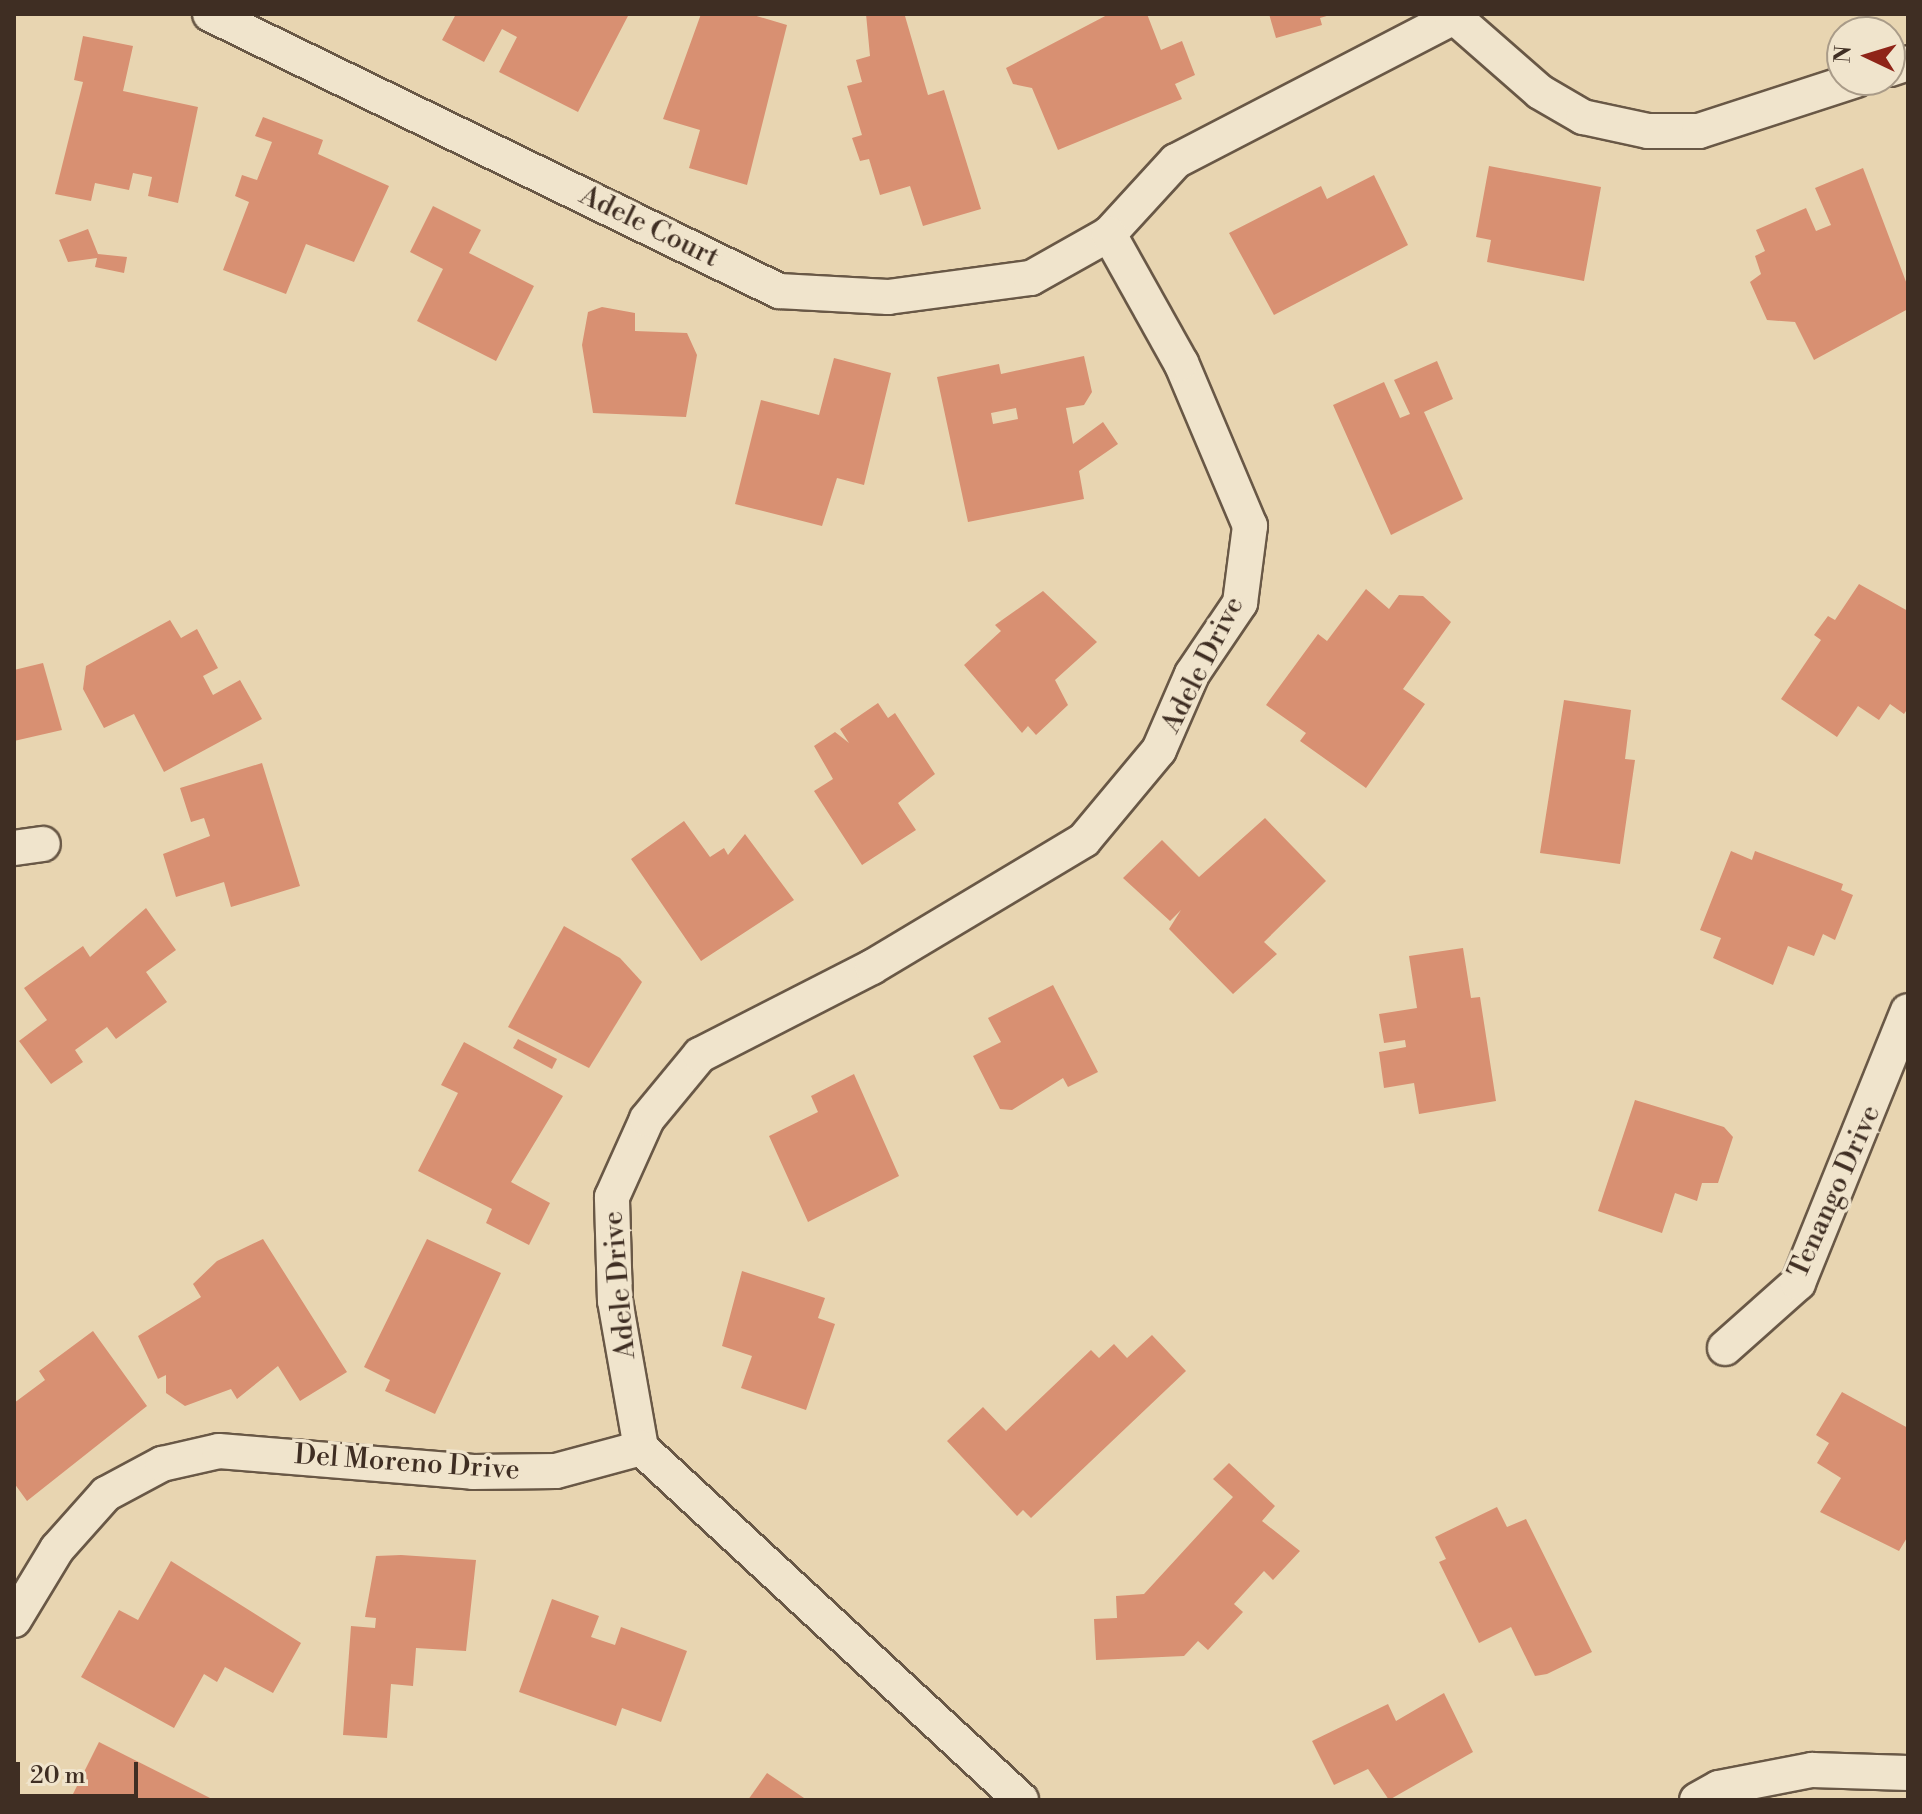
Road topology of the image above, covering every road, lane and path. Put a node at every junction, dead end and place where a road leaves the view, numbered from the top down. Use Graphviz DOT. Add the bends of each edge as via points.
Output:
graph roads {
  1 [pos="210,14"];
  2 [pos="1451,16"];
  3 [pos="1826,90"];
  4 [pos="1109,234"];
  5 [pos="1908,1011"];
  6 [pos="1725,1348"];
  7 [pos="641,1448"];
  8 [pos="14,1620"];
  9 [pos="1908,1773"];
  10 [pos="1021,1800"];
  11 [pos="1697,1800"];
  1 -- 4 [label="street, Adele Court" via="779,291 888,297 1031,278"];
  2 -- 3 [label="street" via="1540,92 1583,117 1648,131 1699,131"];
  2 -- 4 [label="street" via="1176,161"];
  4 -- 7 [label="street, Adele Drive" via="1181,363 1250,526 1240,603 1192,674 1159,750 1084,840 872,967 700,1055 647,1119 612,1197 615,1301"];
  5 -- 6 [label="street, Tenango Drive" via="1798,1283"];
  7 -- 8 [label="street, Del Moreno Drive" via="556,1471 473,1472 219,1451 162,1464 106,1494 57,1549"];
  7 -- 10 [label="street"];
  9 -- 11 [label="street" via="1812,1770 1719,1788"];
}
